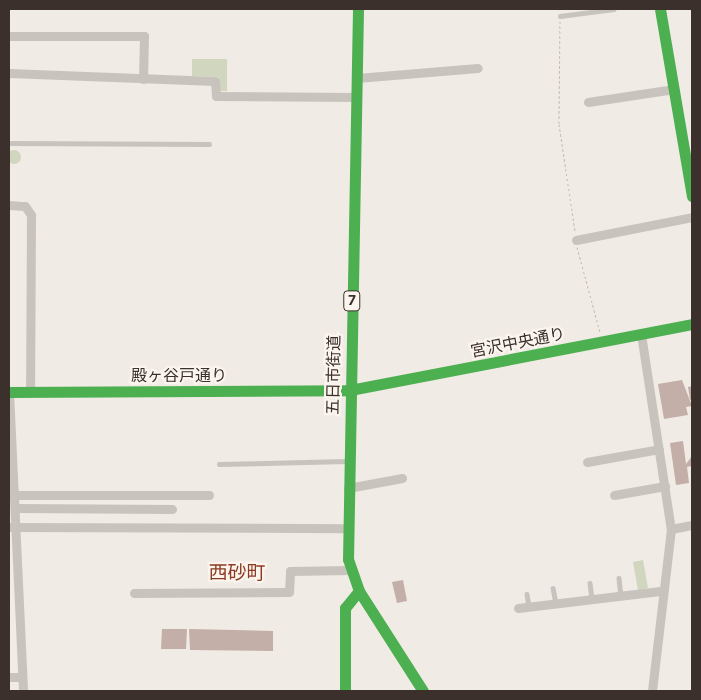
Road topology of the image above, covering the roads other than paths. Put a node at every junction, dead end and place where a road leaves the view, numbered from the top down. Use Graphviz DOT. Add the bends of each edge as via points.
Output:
graph roads {
  1 [pos="358,9"];
  2 [pos="614,9"];
  3 [pos="660,9"];
  4 [pos="560,16"];
  5 [pos="9,36"];
  6 [pos="478,68"];
  7 [pos="9,73"];
  8 [pos="356,78"];
  9 [pos="143,79"];
  10 [pos="674,89"];
  11 [pos="356,97"];
  12 [pos="588,102"];
  13 [pos="9,143"];
  14 [pos="209,144"];
  15 [pos="692,196"];
  16 [pos="9,205"];
  17 [pos="692,217"];
  18 [pos="576,240"];
  19 [pos="692,324"];
  20 [pos="641,334"];
  21 [pos="350,390"];
  22 [pos="9,392"];
  23 [pos="30,392"];
  24 [pos="659,449"];
  25 [pos="349,461"];
  26 [pos="587,462"];
  27 [pos="219,464"];
  28 [pos="402,478"];
  29 [pos="665,486"];
  30 [pos="348,488"];
  31 [pos="14,495"];
  32 [pos="145,495"];
  33 [pos="209,495"];
  34 [pos="614,495"];
  35 [pos="15,508"];
  36 [pos="145,508"];
  37 [pos="172,509"];
  38 [pos="692,525"];
  39 [pos="12,528"];
  40 [pos="347,528"];
  41 [pos="671,529"];
  42 [pos="350,570"];
  43 [pos="619,578"];
  44 [pos="590,583"];
  45 [pos="553,588"];
  46 [pos="359,590"];
  47 [pos="660,592"];
  48 [pos="134,593"];
  49 [pos="527,594"];
  50 [pos="621,596"];
  51 [pos="592,600"];
  52 [pos="556,604"];
  53 [pos="529,607"];
  54 [pos="518,608"];
  55 [pos="9,677"];
  56 [pos="22,677"];
  57 [pos="23,691"];
  58 [pos="346,691"];
  59 [pos="423,691"];
  60 [pos="652,691"];
  1 -- 8 [label="street, 五日市街道 / 7"];
  2 -- 4 [label="lane"];
  3 -- 10 [label="street"];
  5 -- 9 [label="street" via="144,36"];
  6 -- 8 [label="street"];
  7 -- 9 [label="street"];
  8 -- 11 [label="street, 五日市街道 / 7"];
  9 -- 11 [label="street" via="215,81 216,96"];
  10 -- 12 [label="street" via="624,100"];
  10 -- 15 [label="street"];
  11 -- 21 [label="street, 五日市街道 / 7"];
  13 -- 14 [label="lane"];
  16 -- 23 [label="street" via="25,206 31,215"];
  17 -- 18 [label="street"];
  19 -- 20 [label="street, 宮沢中央通り"];
  20 -- 21 [label="street, 宮沢中央通り"];
  20 -- 24 [label="street"];
  21 -- 23 [label="street, 殿ヶ谷戸通り"];
  21 -- 25 [label="street, 五日市街道 / 7"];
  22 -- 23 [label="street, 殿ヶ谷戸通り"];
  22 -- 31 [label="street"];
  24 -- 26 [label="street"];
  24 -- 29 [label="street"];
  25 -- 27 [label="lane"];
  25 -- 30 [label="street, 五日市街道 / 7"];
  28 -- 30 [label="street"];
  29 -- 34 [label="street" via="627,490"];
  29 -- 41 [label="street"];
  30 -- 40 [label="street, 五日市街道 / 7"];
  31 -- 32 [label="street"];
  31 -- 35 [label="street"];
  32 -- 33 [label="street"];
  32 -- 36 [label="street"];
  35 -- 36 [label="street"];
  35 -- 39 [label="street"];
  36 -- 37 [label="street"];
  38 -- 41 [label="street"];
  39 -- 40 [label="street"];
  39 -- 56 [label="street"];
  40 -- 42 [label="street, 五日市街道 / 7"];
  41 -- 47 [label="street"];
  42 -- 46 [label="street, 五日市街道 / 7"];
  42 -- 48 [label="street" via="290,571 289,592"];
  43 -- 50 [label="lane"];
  44 -- 51 [label="lane"];
  45 -- 52 [label="lane"];
  46 -- 58 [label="street" via="346,608"];
  46 -- 59 [label="street, 五日市街道 / 7"];
  47 -- 50 [label="street"];
  47 -- 60 [label="street"];
  49 -- 53 [label="lane"];
  50 -- 51 [label="street"];
  51 -- 52 [label="street"];
  52 -- 53 [label="street"];
  53 -- 54 [label="street"];
  55 -- 56 [label="street"];
  56 -- 57 [label="street"];
}
